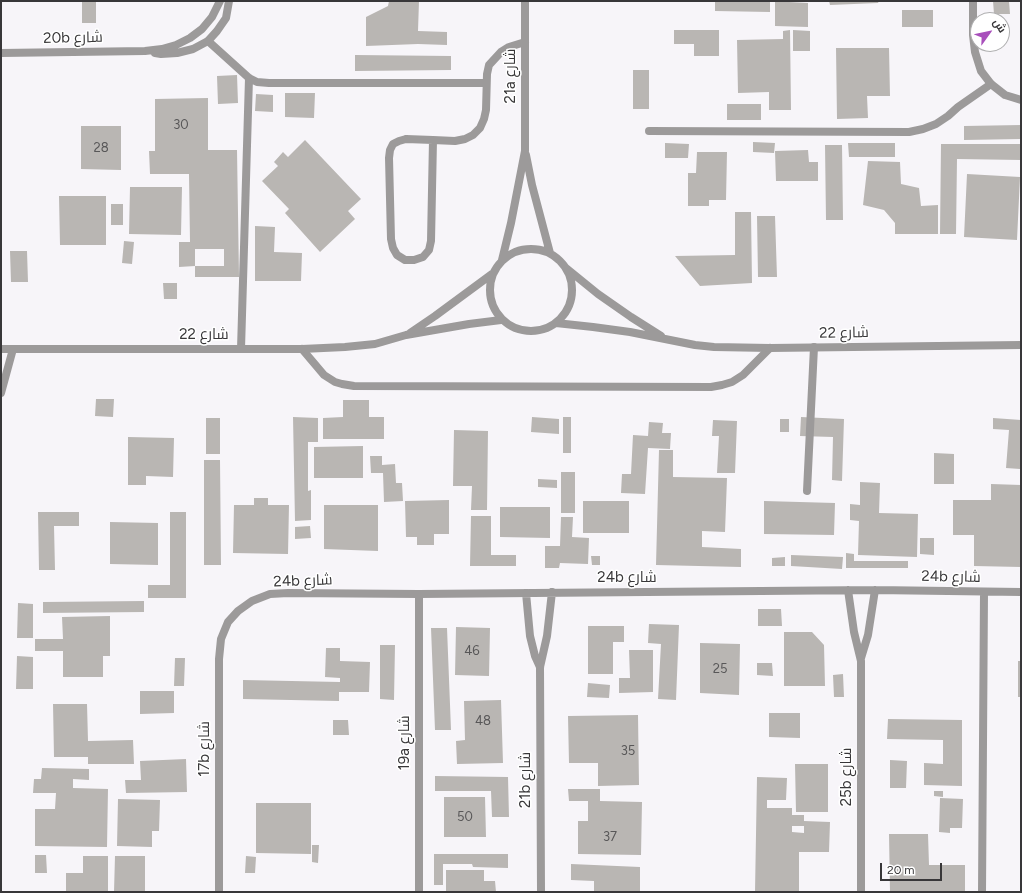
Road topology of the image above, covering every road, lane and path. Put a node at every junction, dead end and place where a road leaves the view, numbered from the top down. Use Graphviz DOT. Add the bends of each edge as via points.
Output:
graph roads {
  1 [pos="220,1"];
  2 [pos="229,1"];
  3 [pos="525,1"];
  4 [pos="973,1"];
  5 [pos="208,41"];
  6 [pos="525,42"];
  7 [pos="145,51"];
  8 [pos="1,53"];
  9 [pos="249,78"];
  10 [pos="486,84"];
  11 [pos="990,84"];
  12 [pos="1021,100"];
  13 [pos="649,130"];
  14 [pos="433,140"];
  15 [pos="525,151"];
  16 [pos="550,253"];
  17 [pos="502,260"];
  18 [pos="566,268"];
  19 [pos="492,274"];
  20 [pos="501,320"];
  21 [pos="556,323"];
  22 [pos="406,335"];
  23 [pos="667,339"];
  24 [pos="1021,345"];
  25 [pos="814,347"];
  26 [pos="1,348"];
  27 [pos="770,348"];
  28 [pos="13,349"];
  29 [pos="241,349"];
  30 [pos="302,349"];
  31 [pos="1,394"];
  32 [pos="807,491"];
  33 [pos="848,590"];
  34 [pos="875,590"];
  35 [pos="552,592"];
  36 [pos="984,592"];
  37 [pos="1021,592"];
  38 [pos="526,593"];
  39 [pos="419,594"];
  40 [pos="238,611"];
  41 [pos="861,661"];
  42 [pos="540,667"];
  43 [pos="219,892"];
  44 [pos="419,892"];
  45 [pos="541,892"];
  46 [pos="861,892"];
  47 [pos="982,892"];
  1 -- 7 [label="street, 20b شارع" via="212,17 190,38 176,45"];
  2 -- 5 [label="street, 20b شارع" via="226,18"];
  3 -- 6 [label="street, 21a شارع"];
  4 -- 11 [label="street" via="976,52 981,71"];
  5 -- 7 [label="street, 20b شارع" via="193,49 177,53"];
  5 -- 9 [label="street"];
  6 -- 10 [label="street" via="501,52 494,58"];
  6 -- 15 [label="street, 21a شارع"];
  7 -- 8 [label="street, 20b شارع"];
  9 -- 10 [label="street" via="269,83"];
  9 -- 29 [label="street"];
  10 -- 14 [label="street" via="486,110 480,128 465,139"];
  11 -- 12 [label="street" via="1005,95"];
  11 -- 13 [label="street" via="936,124 909,132"];
  14 -- 14 [label="street" via="406,139 393,144 390,150 392,243 398,255 405,260 423,257 431,241"];
  15 -- 16 [label="street, 21a شارع"];
  15 -- 17 [label="street, 21a شارع"];
  16 -- 17 [label="street" via="530,248 511,253"];
  16 -- 18 [label="street"];
  17 -- 19 [label="street"];
  18 -- 21 [label="street" via="572,282 572,298 567,312"];
  18 -- 23 [label="street, شارع 22" via="598,294"];
  19 -- 20 [label="street" via="489,290 492,306"];
  19 -- 22 [label="street, شارع 22"];
  20 -- 21 [label="street" via="511,327 534,332"];
  20 -- 22 [label="street, شارع 22"];
  21 -- 23 [label="street, شارع 22" via="593,326"];
  22 -- 30 [label="street, شارع 22" via="361,346"];
  23 -- 27 [label="street, شارع 22" via="714,347"];
  24 -- 25 [label="street, شارع 22"];
  25 -- 27 [label="street, شارع 22"];
  25 -- 32 [label="street"];
  26 -- 28 [label="street, شارع 22"];
  27 -- 30 [label="street" via="743,375 732,382 710,387 354,386 335,382 324,375"];
  28 -- 29 [label="street, شارع 22"];
  28 -- 31 [label="street"];
  29 -- 30 [label="street, شارع 22"];
  33 -- 34 [label="street, 24b شارع"];
  33 -- 35 [label="street, 24b شارع"];
  33 -- 41 [label="street, 25b شارع"];
  34 -- 36 [label="street, 24b شارع"];
  34 -- 41 [label="street, 25b شارع"];
  35 -- 38 [label="street, 24b شارع"];
  35 -- 42 [label="street, 21b شارع" via="547,636"];
  36 -- 37 [label="street, 24b شارع"];
  36 -- 47 [label="street"];
  38 -- 39 [label="street, 24b شارع"];
  38 -- 42 [label="street, 21b شارع" via="530,636"];
  39 -- 40 [label="street, 24b شارع" via="270,594 252,601"];
  39 -- 44 [label="street, 19a شارع"];
  40 -- 43 [label="street, 17b شارع" via="228,622 221,639 219,659"];
  41 -- 46 [label="street, 25b شارع"];
  42 -- 45 [label="street, 21b شارع"];
}
